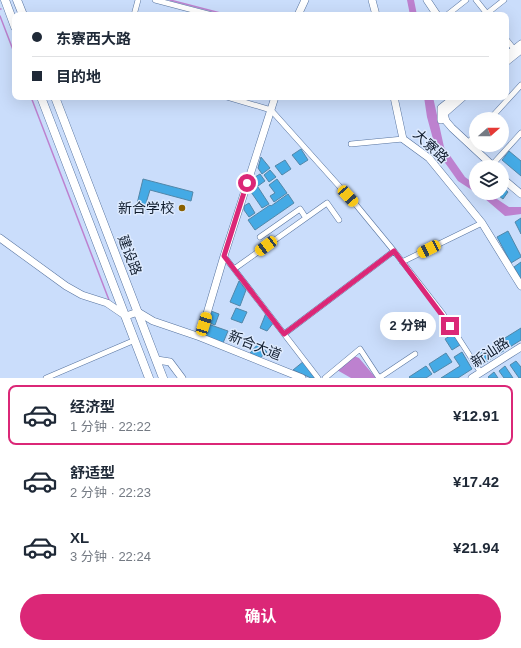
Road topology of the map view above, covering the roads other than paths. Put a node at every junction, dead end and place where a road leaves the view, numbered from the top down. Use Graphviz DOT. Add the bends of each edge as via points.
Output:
graph roads {
  1 [pos="4,0"];
  2 [pos="17,0"];
  3 [pos="138,0"];
  4 [pos="155,0"];
  5 [pos="305,0"];
  6 [pos="372,0"];
  7 [pos="427,0"];
  8 [pos="466,0"];
  9 [pos="476,0"];
  10 [pos="504,0"];
  11 [pos="22,12"];
  12 [pos="135,12"];
  13 [pos="201,12"];
  14 [pos="299,12"];
  15 [pos="375,12"];
  16 [pos="435,12"];
  17 [pos="451,12"];
  18 [pos="485,12"];
  19 [pos="489,12"];
  20 [pos="12,20"];
  21 [pos="509,42"];
  22 [pos="521,44"];
  23 [pos="517,50"];
  24 [pos="509,59"];
  25 [pos="521,85"];
  26 [pos="509,98"];
  27 [pos="43,100"];
  28 [pos="56,100"];
  29 [pos="237,100"];
  30 [pos="274,100"];
  31 [pos="395,100"];
  32 [pos="452,100"];
  33 [pos="459,100"];
  34 [pos="507,100"];
  35 [pos="444,109"];
  36 [pos="271,110"];
  37 [pos="496,112"];
  38 [pos="451,129"];
  39 [pos="521,133"];
  40 [pos="403,139"];
  41 [pos="468,143"];
  42 [pos="351,144"];
  43 [pos="485,160"];
  44 [pos="486,160"];
  45 [pos="497,160"];
  46 [pos="509,179"];
  47 [pos="509,182"];
  48 [pos="521,189"];
  49 [pos="306,218"];
  50 [pos="339,220"];
  51 [pos="482,223"];
  52 [pos="260,237"];
  53 [pos="0,238"];
  54 [pos="394,251"];
  55 [pos="224,256"];
  56 [pos="402,262"];
  57 [pos="234,269"];
  58 [pos="521,286"];
  59 [pos="138,312"];
  60 [pos="126,316"];
  61 [pos="284,334"];
  62 [pos="200,337"];
  63 [pos="135,340"];
  64 [pos="521,347"];
  65 [pos="415,354"];
  66 [pos="157,360"];
  67 [pos="481,373"];
  68 [pos="46,378"];
  69 [pos="149,378"];
  70 [pos="164,378"];
  71 [pos="182,378"];
  72 [pos="302,378"];
  73 [pos="318,378"];
  74 [pos="325,378"];
  75 [pos="379,378"];
  76 [pos="472,378"];
  1 -- 20 [label="main road"];
  2 -- 11 [label="main road"];
  3 -- 12 [label="street"];
  4 -- 13 [label="street"];
  5 -- 14 [label="street"];
  6 -- 15 [label="street"];
  7 -- 16 [label="street"];
  8 -- 17 [label="street"];
  9 -- 18 [label="street"];
  10 -- 19 [label="street"];
  21 -- 23 [label="street"];
  22 -- 23 [label="street"];
  23 -- 24 [label="street"];
  25 -- 26 [label="street"];
  27 -- 60 [label="main road, 建设路"];
  28 -- 59 [label="main road, 建设路"];
  29 -- 36 [label="street"];
  30 -- 36 [label="street"];
  31 -- 40 [label="street, 大寮路"];
  32 -- 35 [label="street"];
  33 -- 35 [label="street"];
  34 -- 37 [label="street"];
  35 -- 38 [label="street" via="445,118"];
  36 -- 54 [label="street"];
  36 -- 55 [label="street"];
  38 -- 41 [label="street"];
  38 -- 43 [label="street"];
  39 -- 45 [label="street"];
  40 -- 42 [label="street"];
  40 -- 51 [label="street, 大寮路" via="429,158"];
  41 -- 44 [label="street"];
  46 -- 48 [label="street"];
  47 -- 48 [label="street"];
  49 -- 50 [label="street" via="327,203"];
  49 -- 52 [label="street" via="300,210"];
  49 -- 57 [label="street"];
  51 -- 56 [label="street"];
  51 -- 58 [label="street, 大寮路"];
  53 -- 60 [label="street" via="66,286 82,295 107,303"];
  54 -- 56 [label="street"];
  54 -- 61 [label="street"];
  55 -- 57 [label="street"];
  55 -- 62 [label="street"];
  56 -- 67 [label="street" via="443,314"];
  57 -- 61 [label="street"];
  59 -- 60 [label="street"];
  59 -- 62 [label="street, 新合大道" via="153,321"];
  59 -- 66 [label="main road, 建设路"];
  60 -- 63 [label="main road, 建设路"];
  61 -- 73 [label="street"];
  62 -- 72 [label="street, 新合大道"];
  63 -- 68 [label="street"];
  63 -- 69 [label="main road, 建设路"];
  64 -- 67 [label="street, 新汕路"];
  65 -- 75 [label="street"];
  66 -- 70 [label="main road, 建设路"];
  66 -- 71 [label="street" via="170,362"];
  67 -- 76 [label="street, 新汕路"];
  74 -- 75 [label="street" via="360,349"];
}
